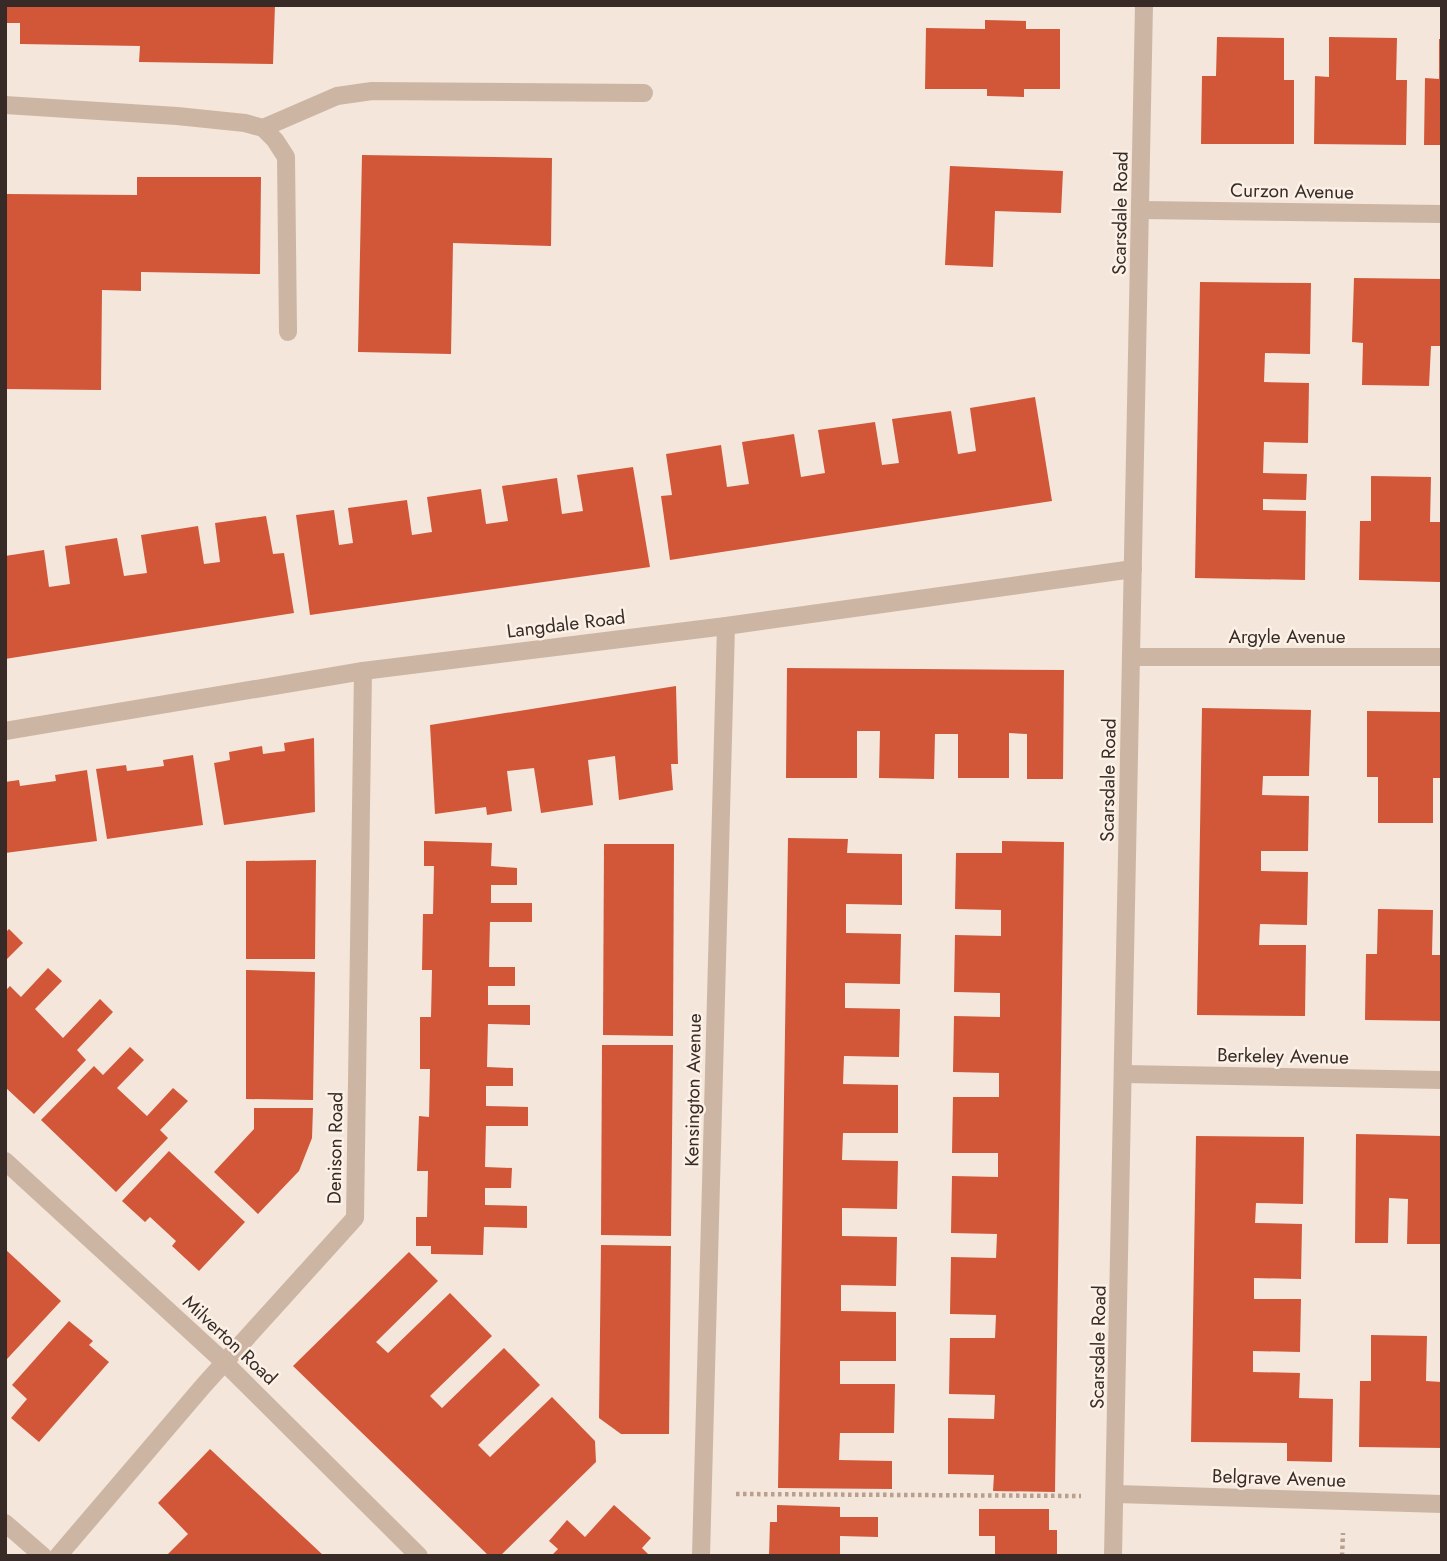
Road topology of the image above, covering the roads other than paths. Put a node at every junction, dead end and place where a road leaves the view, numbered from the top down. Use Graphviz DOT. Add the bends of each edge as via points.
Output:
graph roads {
  1 [pos="1144,5"];
  2 [pos="644,93"];
  3 [pos="5,105"];
  4 [pos="263,128"];
  5 [pos="1142,210"];
  6 [pos="1442,214"];
  7 [pos="288,332"];
  8 [pos="1133,569"];
  9 [pos="726,626"];
  10 [pos="1131,657"];
  11 [pos="1442,657"];
  12 [pos="363,671"];
  13 [pos="5,731"];
  14 [pos="1124,1074"];
  15 [pos="1442,1080"];
  16 [pos="5,1161"];
  17 [pos="224,1362"];
  18 [pos="1115,1495"];
  19 [pos="1442,1504"];
  20 [pos="5,1523"];
  21 [pos="43,1556"];
  22 [pos="58,1556"];
  23 [pos="419,1556"];
  24 [pos="701,1556"];
  25 [pos="1113,1556"];
  1 -- 5 [label="street, Scarsdale Road"];
  2 -- 4 [label="street" via="372,92 337,96"];
  3 -- 4 [label="street" via="177,116"];
  4 -- 7 [label="street" via="286,157"];
  5 -- 6 [label="street, Curzon Avenue"];
  5 -- 8 [label="street, Scarsdale Road"];
  8 -- 9 [label="street, Langdale Road"];
  8 -- 10 [label="street, Scarsdale Road"];
  9 -- 12 [label="street, Langdale Road"];
  9 -- 24 [label="street, Kensington Avenue"];
  10 -- 11 [label="street, Argyle Avenue"];
  10 -- 14 [label="street, Scarsdale Road"];
  12 -- 13 [label="street, Langdale Road"];
  12 -- 17 [label="street, Denison Road" via="355,1218"];
  14 -- 15 [label="street, Berkeley Avenue"];
  14 -- 18 [label="street, Scarsdale Road"];
  16 -- 17 [label="street, Milverton Road"];
  17 -- 22 [label="street, Denison Road"];
  17 -- 23 [label="street, Milverton Road"];
  18 -- 19 [label="street, Belgrave Avenue"];
  18 -- 25 [label="street, Scarsdale Road"];
  20 -- 21 [label="street"];
}
